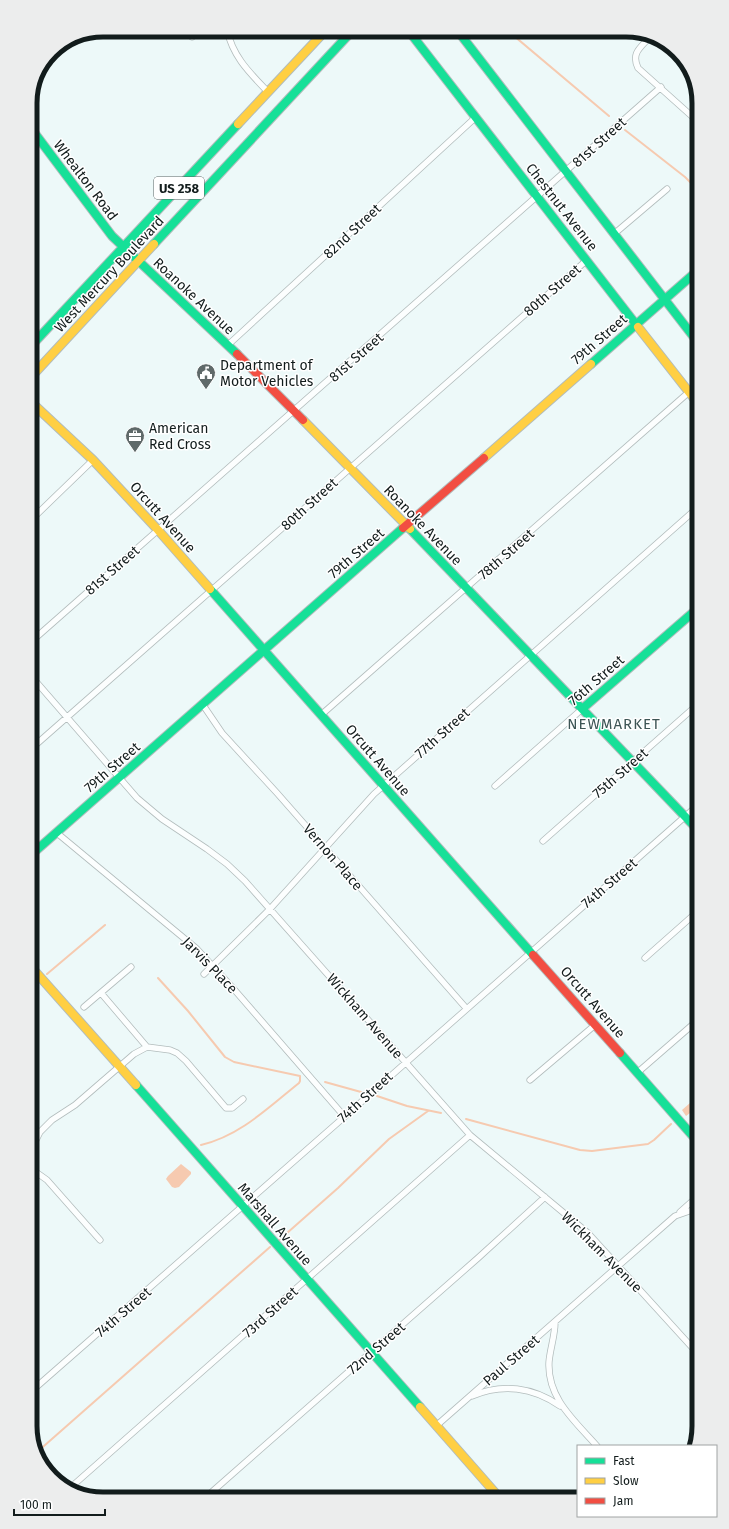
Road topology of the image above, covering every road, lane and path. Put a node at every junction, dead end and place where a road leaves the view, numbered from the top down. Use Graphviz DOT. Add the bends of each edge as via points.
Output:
graph roads {
  1 [pos="229,37"];
  2 [pos="319,37"];
  3 [pos="343,37"];
  4 [pos="347,37"];
  5 [pos="414,37"];
  6 [pos="462,37"];
  7 [pos="647,40"];
  8 [pos="338,47"];
  9 [pos="661,87"];
  10 [pos="268,92"];
  11 [pos="692,115"];
  12 [pos="476,116"];
  13 [pos="37,136"];
  14 [pos="566,172"];
  15 [pos="667,189"];
  16 [pos="537,198"];
  17 [pos="614,234"];
  18 [pos="123,248"];
  19 [pos="587,260"];
  20 [pos="137,261"];
  21 [pos="692,275"];
  22 [pos="664,299"];
  23 [pos="636,324"];
  24 [pos="692,335"];
  25 [pos="37,340"];
  26 [pos="228,345"];
  27 [pos="37,370"];
  28 [pos="689,392"];
  29 [pos="692,396"];
  30 [pos="37,408"];
  31 [pos="294,411"];
  32 [pos="93,460"];
  33 [pos="350,467"];
  34 [pos="692,513"];
  35 [pos="37,514"];
  36 [pos="406,526"];
  37 [pos="158,530"];
  38 [pos="466,589"];
  39 [pos="212,590"];
  40 [pos="692,613"];
  41 [pos="37,637"];
  42 [pos="264,650"];
  43 [pos="530,655"];
  44 [pos="37,683"];
  45 [pos="202,705"];
  46 [pos="582,709"];
  47 [pos="692,709"];
  48 [pos="321,715"];
  49 [pos="67,718"];
  50 [pos="37,744"];
  51 [pos="633,762"];
  52 [pos="119,778"];
  53 [pos="383,786"];
  54 [pos="495,786"];
  55 [pos="692,810"];
  56 [pos="685,816"];
  57 [pos="692,824"];
  58 [pos="57,833"];
  59 [pos="543,841"];
  60 [pos="326,849"];
  61 [pos="37,850"];
  62 [pos="270,909"];
  63 [pos="692,917"];
  64 [pos="531,952"];
  65 [pos="645,958"];
  66 [pos="213,966"];
  67 [pos="131,967"];
  68 [pos="37,974"];
  69 [pos="204,974"];
  70 [pos="100,993"];
  71 [pos="84,1007"];
  72 [pos="466,1008"];
  73 [pos="595,1025"];
  74 [pos="692,1025"];
  75 [pos="147,1047"];
  76 [pos="405,1062"];
  77 [pos="119,1067"];
  78 [pos="637,1073"];
  79 [pos="530,1080"];
  80 [pos="243,1099"];
  81 [pos="344,1116"];
  82 [pos="470,1135"];
  83 [pos="692,1135"];
  84 [pos="37,1136"];
  85 [pos="37,1173"];
  86 [pos="545,1197"];
  87 [pos="692,1201"];
  88 [pos="242,1208"];
  89 [pos="692,1210"];
  90 [pos="675,1216"];
  91 [pos="100,1240"];
  92 [pos="619,1266"];
  93 [pos="306,1279"];
  94 [pos="555,1322"];
  95 [pos="692,1347"];
  96 [pos="371,1353"];
  97 [pos="37,1386"];
  98 [pos="468,1398"];
  99 [pos="562,1407"];
  100 [pos="436,1426"];
  101 [pos="596,1445"];
  102 [pos="73,1485"];
  103 [pos="212,1492"];
  104 [pos="494,1492"];
  1 -- 10 [label="street" via="232,47 246,69"];
  2 -- 10 [label="main road, West Mercury Boulevard / US 258"];
  3 -- 8 [label="main road"];
  4 -- 8 [label="main road, West Mercury Boulevard / US 258"];
  5 -- 12 [label="main road, Chestnut Avenue"];
  6 -- 14 [label="main road, Chestnut Avenue"];
  7 -- 9 [label="street" via="636,52 634,60 638,68"];
  8 -- 20 [label="main road, West Mercury Boulevard / US 258"];
  9 -- 11 [label="street"];
  9 -- 14 [label="street, 81st Street"];
  10 -- 18 [label="main road, West Mercury Boulevard / US 258"];
  12 -- 16 [label="main road, Chestnut Avenue"];
  12 -- 26 [label="street, 82nd Street"];
  13 -- 18 [label="main road, Whealton Road" via="105,228"];
  14 -- 16 [label="street, 81st Street"];
  14 -- 17 [label="main road, Chestnut Avenue"];
  15 -- 17 [label="street"];
  16 -- 19 [label="main road, Chestnut Avenue"];
  16 -- 31 [label="street, 81st Street"];
  17 -- 22 [label="main road, Chestnut Avenue"];
  18 -- 20 [label="main road, Roanoke Avenue"];
  18 -- 25 [label="main road, West Mercury Boulevard / US 258"];
  19 -- 23 [label="main road, Chestnut Avenue"];
  19 -- 33 [label="street, 80th Street"];
  20 -- 26 [label="main road, Roanoke Avenue"];
  20 -- 27 [label="main road, West Mercury Boulevard / US 258"];
  21 -- 22 [label="main road, 79th Street"];
  22 -- 23 [label="main road, 79th Street"];
  22 -- 24 [label="main road, Chestnut Avenue"];
  23 -- 28 [label="main road, Chestnut Avenue"];
  23 -- 36 [label="main road, 79th Street"];
  26 -- 31 [label="main road, Roanoke Avenue"];
  28 -- 29 [label="main road, Chestnut Avenue"];
  28 -- 38 [label="street, 78th Street"];
  30 -- 32 [label="main road, Orcutt Avenue"];
  31 -- 33 [label="main road, Roanoke Avenue"];
  31 -- 37 [label="street, 81st Street"];
  32 -- 35 [label="street"];
  32 -- 37 [label="main road, Orcutt Avenue"];
  33 -- 36 [label="main road, Roanoke Avenue"];
  33 -- 39 [label="street, 80th Street"];
  34 -- 43 [label="street, 77th Street"];
  36 -- 38 [label="main road, Roanoke Avenue"];
  36 -- 42 [label="main road, 79th Street"];
  37 -- 39 [label="main road, Orcutt Avenue"];
  37 -- 41 [label="street, 81st Street"];
  38 -- 43 [label="main road, Roanoke Avenue"];
  38 -- 48 [label="street, 78th Street"];
  39 -- 42 [label="main road, Orcutt Avenue"];
  39 -- 49 [label="street, 80th Street"];
  40 -- 46 [label="main road, 76th Street"];
  42 -- 45 [label="main road, 79th Street"];
  42 -- 48 [label="main road, Orcutt Avenue"];
  43 -- 46 [label="main road, Roanoke Avenue"];
  43 -- 53 [label="street, 77th Street"];
  44 -- 49 [label="street, Wickham Avenue"];
  45 -- 52 [label="main road, 79th Street"];
  45 -- 60 [label="street, Vernon Place" via="222,733"];
  46 -- 51 [label="main road, Roanoke Avenue"];
  46 -- 54 [label="street, 76th Street"];
  47 -- 51 [label="street, 75th Street"];
  48 -- 53 [label="main road, Orcutt Avenue"];
  49 -- 50 [label="street, 80th Street"];
  49 -- 52 [label="street, Wickham Avenue"];
  51 -- 56 [label="main road, Roanoke Avenue"];
  51 -- 59 [label="street, 75th Street"];
  52 -- 58 [label="main road, 79th Street"];
  52 -- 62 [label="street, Wickham Avenue" via="137,798 162,819 227,864"];
  53 -- 60 [label="street, 77th Street"];
  53 -- 64 [label="main road, Orcutt Avenue"];
  55 -- 56 [label="street, 74th Street"];
  56 -- 57 [label="main road, Roanoke Avenue"];
  56 -- 64 [label="street, 74th Street"];
  58 -- 61 [label="main road, 79th Street"];
  58 -- 66 [label="street, Jarvis Place" via="197,949"];
  60 -- 62 [label="street, 77th Street"];
  60 -- 72 [label="street, Vernon Place"];
  62 -- 66 [label="street, 77th Street"];
  62 -- 76 [label="street, Wickham Avenue"];
  63 -- 65 [label="street"];
  64 -- 72 [label="street, 74th Street"];
  64 -- 73 [label="main road, Orcutt Avenue"];
  66 -- 69 [label="street, 77th Street"];
  66 -- 81 [label="street, Jarvis Place"];
  67 -- 70 [label="street"];
  68 -- 77 [label="main road, Marshall Avenue"];
  70 -- 71 [label="street"];
  70 -- 75 [label="street"];
  72 -- 76 [label="street, 74th Street"];
  73 -- 78 [label="main road, Orcutt Avenue"];
  73 -- 79 [label="street"];
  74 -- 78 [label="street"];
  75 -- 77 [label="street"];
  75 -- 80 [label="street" via="176,1053 186,1061 226,1108 232,1108"];
  76 -- 81 [label="street, 74th Street"];
  76 -- 82 [label="street, Wickham Avenue"];
  77 -- 84 [label="street"];
  77 -- 88 [label="main road, Marshall Avenue"];
  78 -- 83 [label="main road, Orcutt Avenue"];
  81 -- 88 [label="street, 74th Street"];
  82 -- 86 [label="street, Wickham Avenue"];
  82 -- 93 [label="street, 73rd Street"];
  85 -- 91 [label="street" via="47,1180"];
  86 -- 92 [label="street, Wickham Avenue" via="588,1233"];
  86 -- 96 [label="street, 72nd Street"];
  87 -- 90 [label="street, Paul Street"];
  88 -- 93 [label="main road, Marshall Avenue"];
  88 -- 97 [label="street, 74th Street"];
  89 -- 90 [label="street, Paul Street"];
  90 -- 92 [label="street, Paul Street"];
  92 -- 94 [label="street, Paul Street"];
  92 -- 95 [label="street, Wickham Avenue"];
  93 -- 96 [label="main road, Marshall Avenue"];
  93 -- 102 [label="street, 73rd Street"];
  94 -- 98 [label="street, Paul Street"];
  94 -- 99 [label="street, Paul Street" via="549,1369 554,1392"];
  96 -- 100 [label="main road, Marshall Avenue"];
  96 -- 103 [label="street, 72nd Street"];
  98 -- 99 [label="street, Paul Street" via="493,1390 513,1388 545,1396"];
  98 -- 100 [label="street, Paul Street"];
  99 -- 101 [label="street"];
  100 -- 104 [label="main road, Marshall Avenue"];
}
